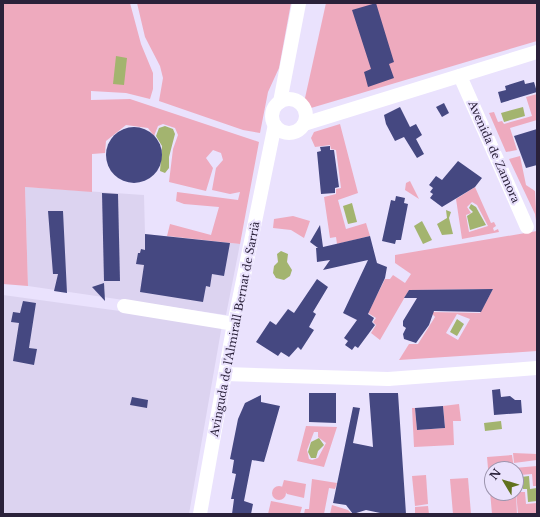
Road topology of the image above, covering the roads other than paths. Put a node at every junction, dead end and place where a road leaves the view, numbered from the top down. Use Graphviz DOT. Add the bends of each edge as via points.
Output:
graph roads {
  1 [pos="300,3"];
  2 [pos="537,52"];
  3 [pos="460,76"];
  4 [pos="284,84"];
  5 [pos="280,102"];
  6 [pos="302,112"];
  7 [pos="275,125"];
  8 [pos="288,132"];
  9 [pos="272,145"];
  10 [pos="527,227"];
  11 [pos="124,306"];
  12 [pos="234,324"];
  13 [pos="537,368"];
  14 [pos="225,374"];
  15 [pos="200,514"];
  1 -- 4 [label="street"];
  2 -- 3 [label="street"];
  3 -- 6 [label="street" via="318,118"];
  3 -- 10 [label="street, Avenida de Zamora"];
  4 -- 5 [label="street"];
  4 -- 6 [label="street"];
  5 -- 6 [label="street"];
  5 -- 7 [label="street" via="273,110"];
  6 -- 8 [label="street" via="296,131"];
  7 -- 8 [label="street"];
  7 -- 9 [label="street, Avinguda de l'Almirall Bernat de Sarrià"];
  8 -- 9 [label="street"];
  9 -- 12 [label="street, Avinguda de l'Almirall Bernat de Sarrià"];
  11 -- 12 [label="street"];
  12 -- 14 [label="street, Avinguda de l'Almirall Bernat de Sarrià"];
  13 -- 14 [label="street" via="383,379"];
  14 -- 15 [label="street, Avinguda de l'Almirall Bernat de Sarrià"];
}
